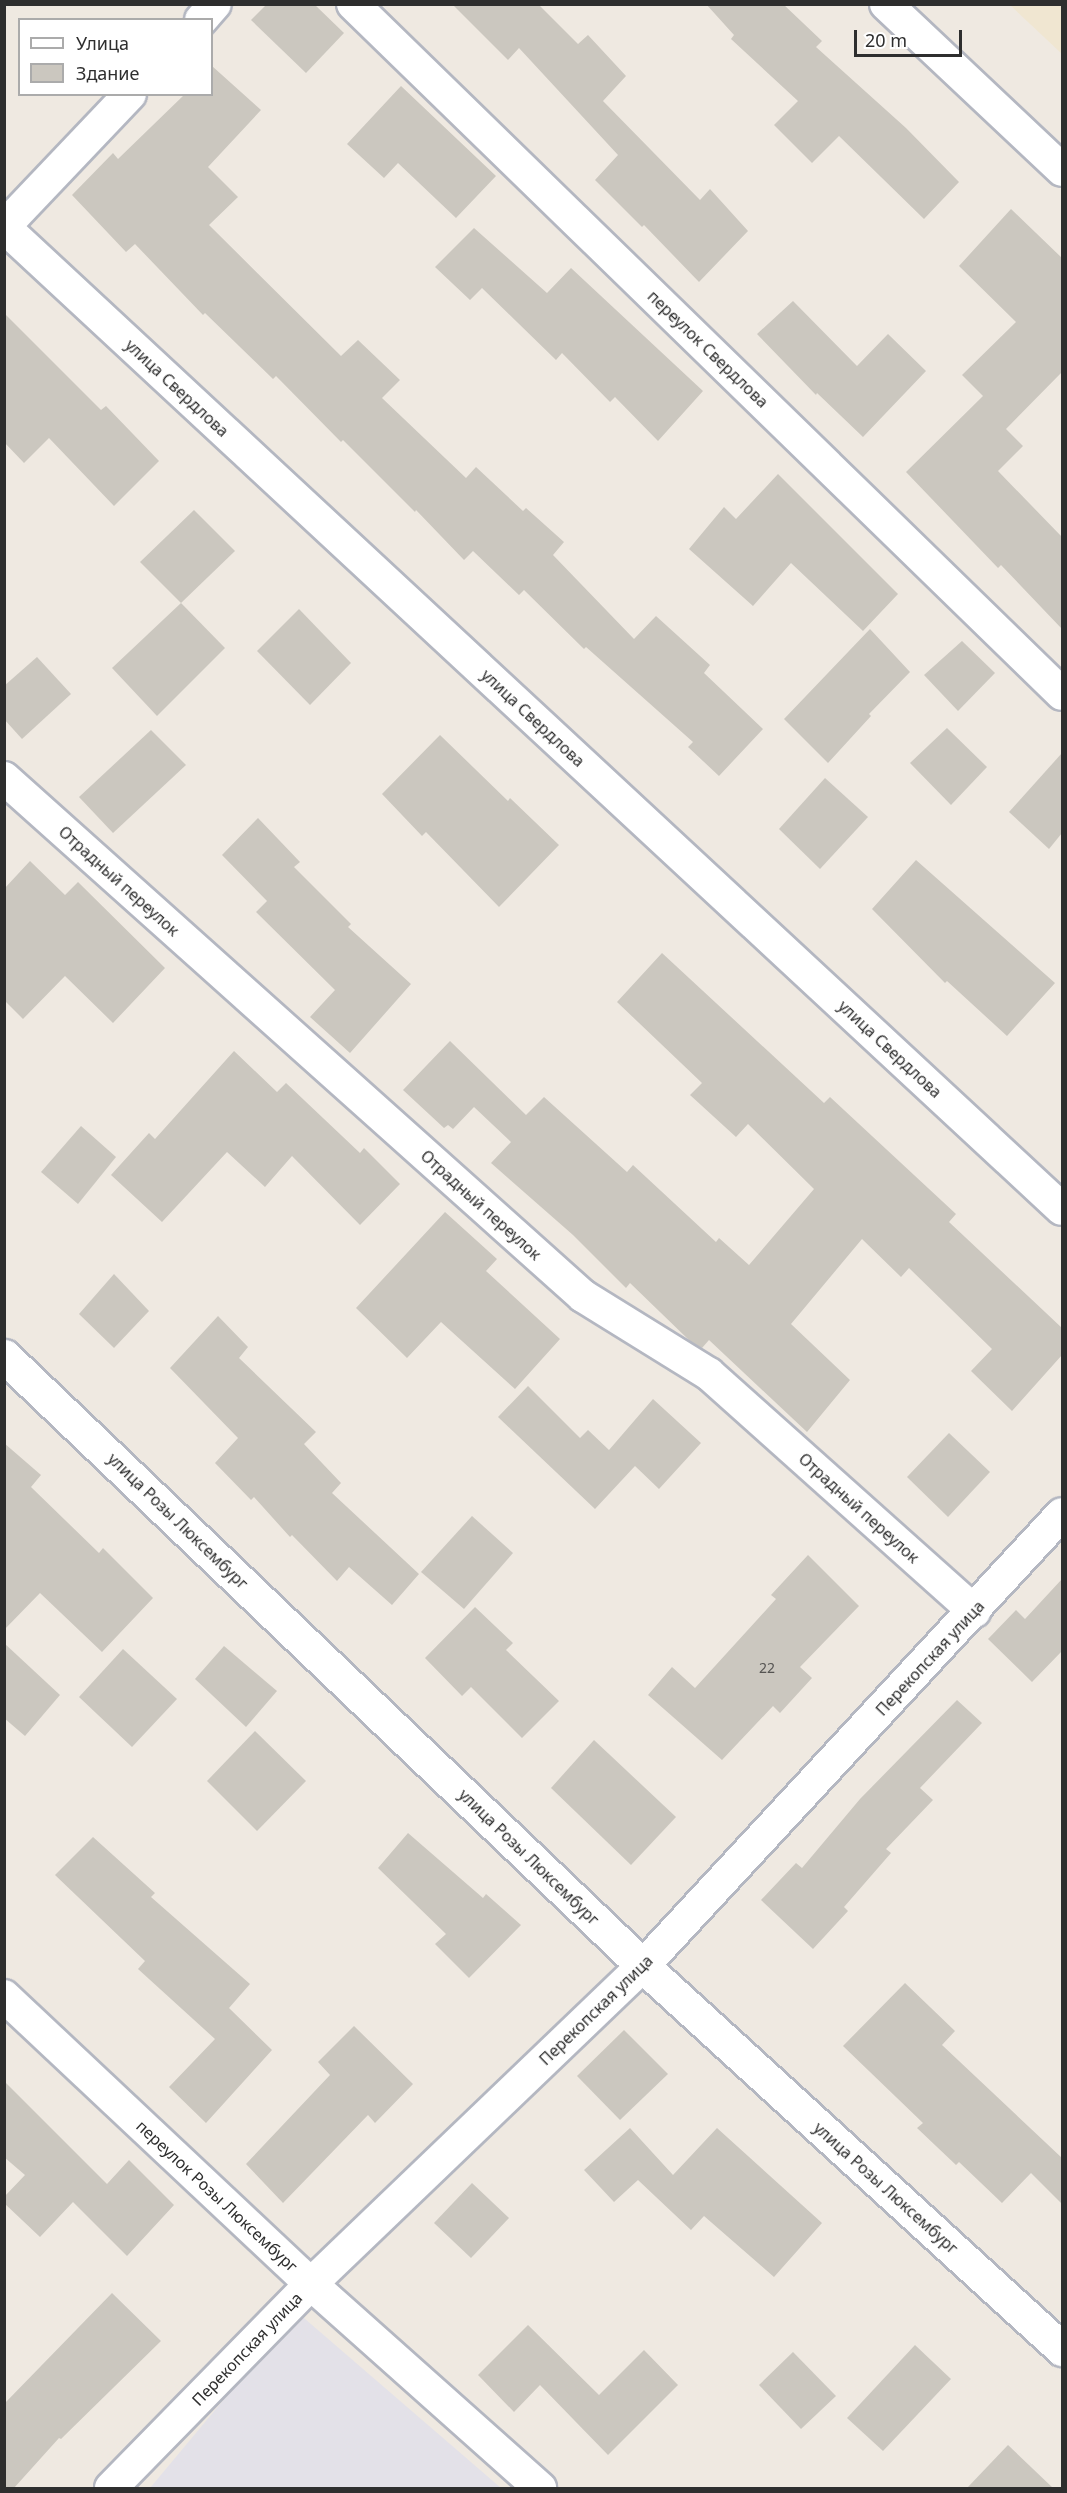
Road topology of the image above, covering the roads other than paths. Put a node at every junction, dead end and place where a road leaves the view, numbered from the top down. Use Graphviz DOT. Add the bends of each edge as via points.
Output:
graph roads {
  1 [pos="215,4"];
  2 [pos="353,4"];
  3 [pos="900,9"];
  4 [pos="203,18"];
  5 [pos="128,96"];
  6 [pos="1062,170"];
  7 [pos="4,227"];
  8 [pos="1062,694"];
  9 [pos="4,778"];
  10 [pos="1062,1209"];
  11 [pos="4,1356"];
  12 [pos="1062,1514"];
  13 [pos="974,1611"];
  14 [pos="643,1966"];
  15 [pos="4,1996"];
  16 [pos="311,2284"];
  17 [pos="1062,2349"];
  18 [pos="111,2488"];
  19 [pos="540,2488"];
  1 -- 4 [label="street"];
  2 -- 8 [label="street, переулок Свердлова"];
  3 -- 6 [label="street"];
  5 -- 7 [label="street"];
  7 -- 10 [label="street, улица Свердлова"];
  9 -- 13 [label="street, Отрадный переулок" via="583,1296 710,1374"];
  11 -- 14 [label="main road, улица Розы Люксембург"];
  12 -- 13 [label="street, Перекопская улица"];
  13 -- 14 [label="street, Перекопская улица"];
  14 -- 16 [label="street, Перекопская улица"];
  14 -- 17 [label="main road, улица Розы Люксембург"];
  15 -- 16 [label="street, переулок Розы Люксембург"];
  16 -- 18 [label="street, Перекопская улица"];
  16 -- 19 [label="street, переулок Розы Люксембург"];
}
